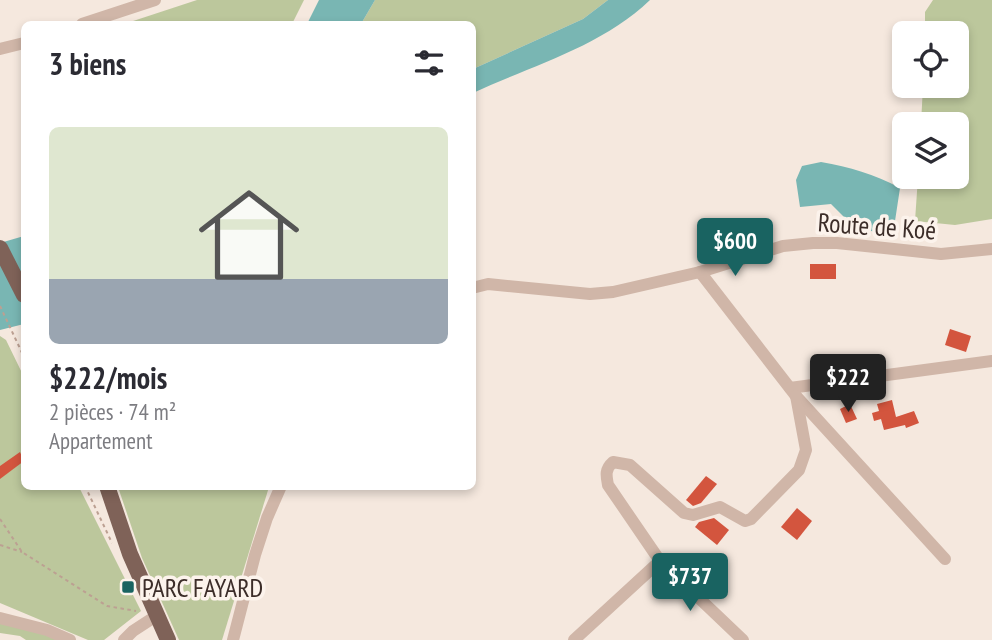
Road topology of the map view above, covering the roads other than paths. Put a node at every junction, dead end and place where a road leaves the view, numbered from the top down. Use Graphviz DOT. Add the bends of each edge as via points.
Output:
graph roads {
  1 [pos="155,0"];
  2 [pos="91,21"];
  3 [pos="21,44"];
  4 [pos="0,49"];
  5 [pos="0,248"];
  6 [pos="992,249"];
  7 [pos="700,272"];
  8 [pos="476,287"];
  9 [pos="21,289"];
  10 [pos="992,361"];
  11 [pos="793,392"];
  12 [pos="108,490"];
  13 [pos="279,490"];
  14 [pos="945,559"];
  15 [pos="660,561"];
  16 [pos="156,616"];
  17 [pos="0,618"];
  18 [pos="70,640"];
  19 [pos="124,640"];
  20 [pos="169,640"];
  21 [pos="233,640"];
  22 [pos="574,640"];
  23 [pos="743,640"];
  1 -- 2 [label="street"];
  3 -- 4 [label="street"];
  5 -- 9 [label="main road"];
  6 -- 7 [label="street, Route de Koé" via="941,254 813,243 783,246"];
  7 -- 8 [label="street, Route de Koé" via="648,286 590,294 488,284"];
  7 -- 11 [label="street"];
  10 -- 11 [label="street"];
  11 -- 14 [label="street"];
  11 -- 15 [label="street" via="806,450 799,470 751,519 745,521 720,507 684,513 630,464 613,462 607,467 608,485"];
  12 -- 16 [label="main road"];
  13 -- 21 [label="street" via="255,555"];
  15 -- 22 [label="street"];
  15 -- 23 [label="street"];
  16 -- 19 [label="street"];
  16 -- 20 [label="main road"];
  17 -- 18 [label="street"];
}
